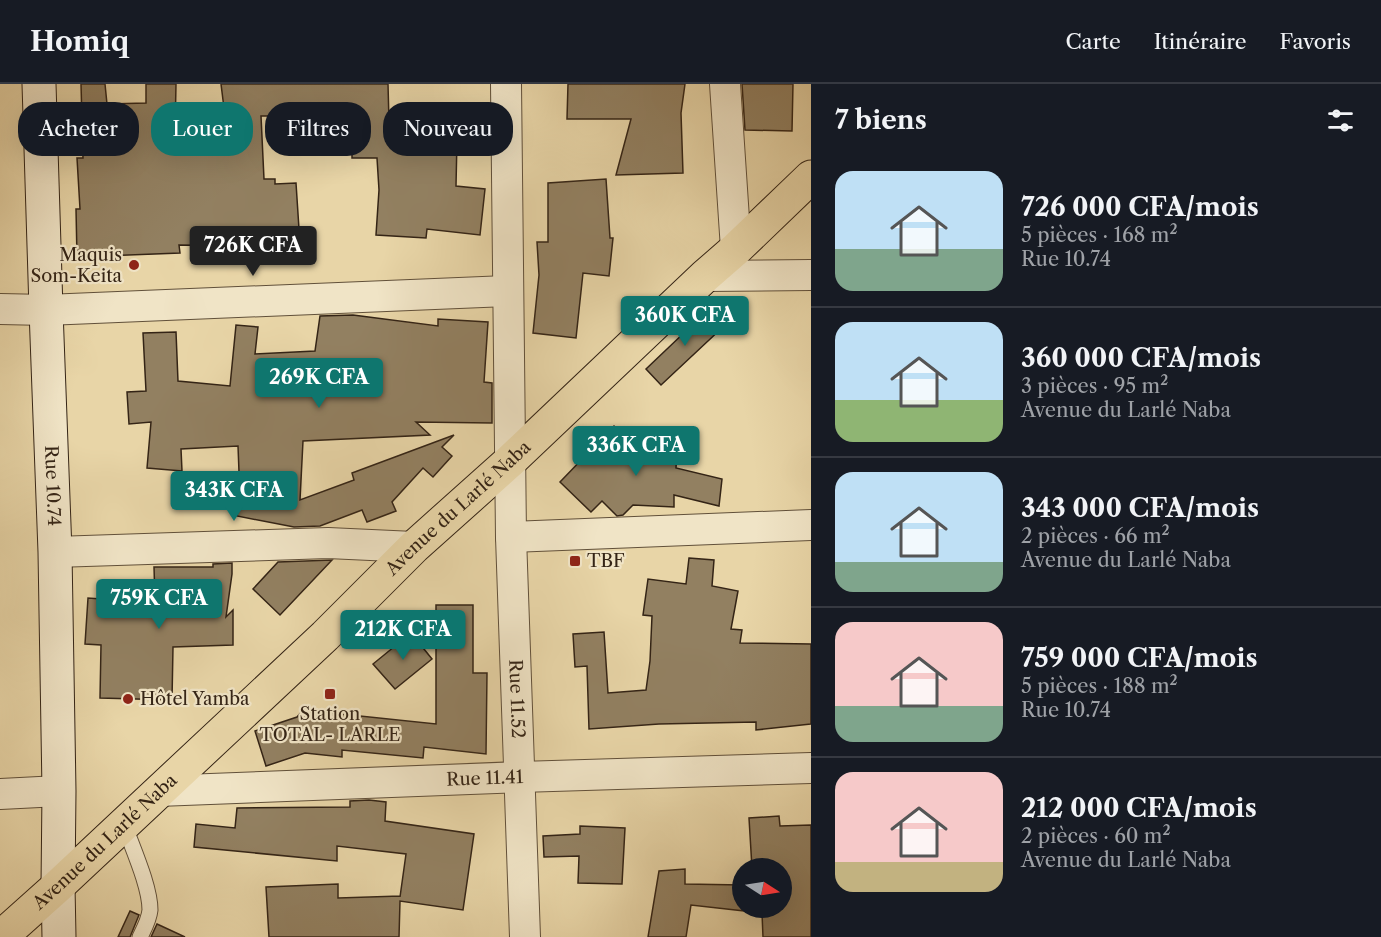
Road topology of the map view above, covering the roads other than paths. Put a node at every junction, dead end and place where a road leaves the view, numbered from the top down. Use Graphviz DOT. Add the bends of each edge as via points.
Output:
graph roads {
  1 [pos="39,84"];
  2 [pos="506,84"];
  3 [pos="725,84"];
  4 [pos="811,177"];
  5 [pos="736,249"];
  6 [pos="811,275"];
  7 [pos="705,276"];
  8 [pos="507,291"];
  9 [pos="0,309"];
  10 [pos="46,310"];
  11 [pos="509,462"];
  12 [pos="811,525"];
  13 [pos="511,537"];
  14 [pos="414,547"];
  15 [pos="55,552"];
  16 [pos="811,768"];
  17 [pos="520,777"];
  18 [pos="58,791"];
  19 [pos="158,792"];
  20 [pos="0,794"];
  21 [pos="124,824"];
  22 [pos="58,886"];
  23 [pos="1,937"];
  24 [pos="59,937"];
  25 [pos="140,937"];
  26 [pos="525,937"];
  1 -- 10 [label="main road, Rue 10.74"];
  2 -- 8 [label="street, Rue 11.52"];
  3 -- 5 [label="street"];
  4 -- 5 [label="main road, Avenue du Larlé Naba"];
  5 -- 7 [label="main road, Avenue du Larlé Naba"];
  6 -- 7 [label="street"];
  7 -- 11 [label="main road, Avenue du Larlé Naba"];
  8 -- 10 [label="street"];
  8 -- 11 [label="street, Rue 11.52"];
  9 -- 10 [label="street"];
  10 -- 15 [label="main road, Rue 10.74"];
  11 -- 13 [label="street, Rue 11.52"];
  11 -- 14 [label="main road, Avenue du Larlé Naba"];
  12 -- 13 [label="street"];
  13 -- 17 [label="street, Rue 11.52"];
  14 -- 15 [label="street" via="328,543"];
  14 -- 19 [label="main road, Avenue du Larlé Naba"];
  15 -- 18 [label="main road, Rue 10.74"];
  16 -- 17 [label="street, Rue 11.41"];
  17 -- 19 [label="street, Rue 11.41"];
  17 -- 26 [label="street, Rue 11.52"];
  18 -- 20 [label="street"];
  18 -- 22 [label="main road, Rue 10.74"];
  19 -- 21 [label="main road, Avenue du Larlé Naba"];
  21 -- 22 [label="main road, Avenue du Larlé Naba"];
  21 -- 25 [label="lane" via="148,890 150,912"];
  22 -- 23 [label="main road, Avenue du Larlé Naba"];
  22 -- 24 [label="main road, Rue 10.74"];
}
